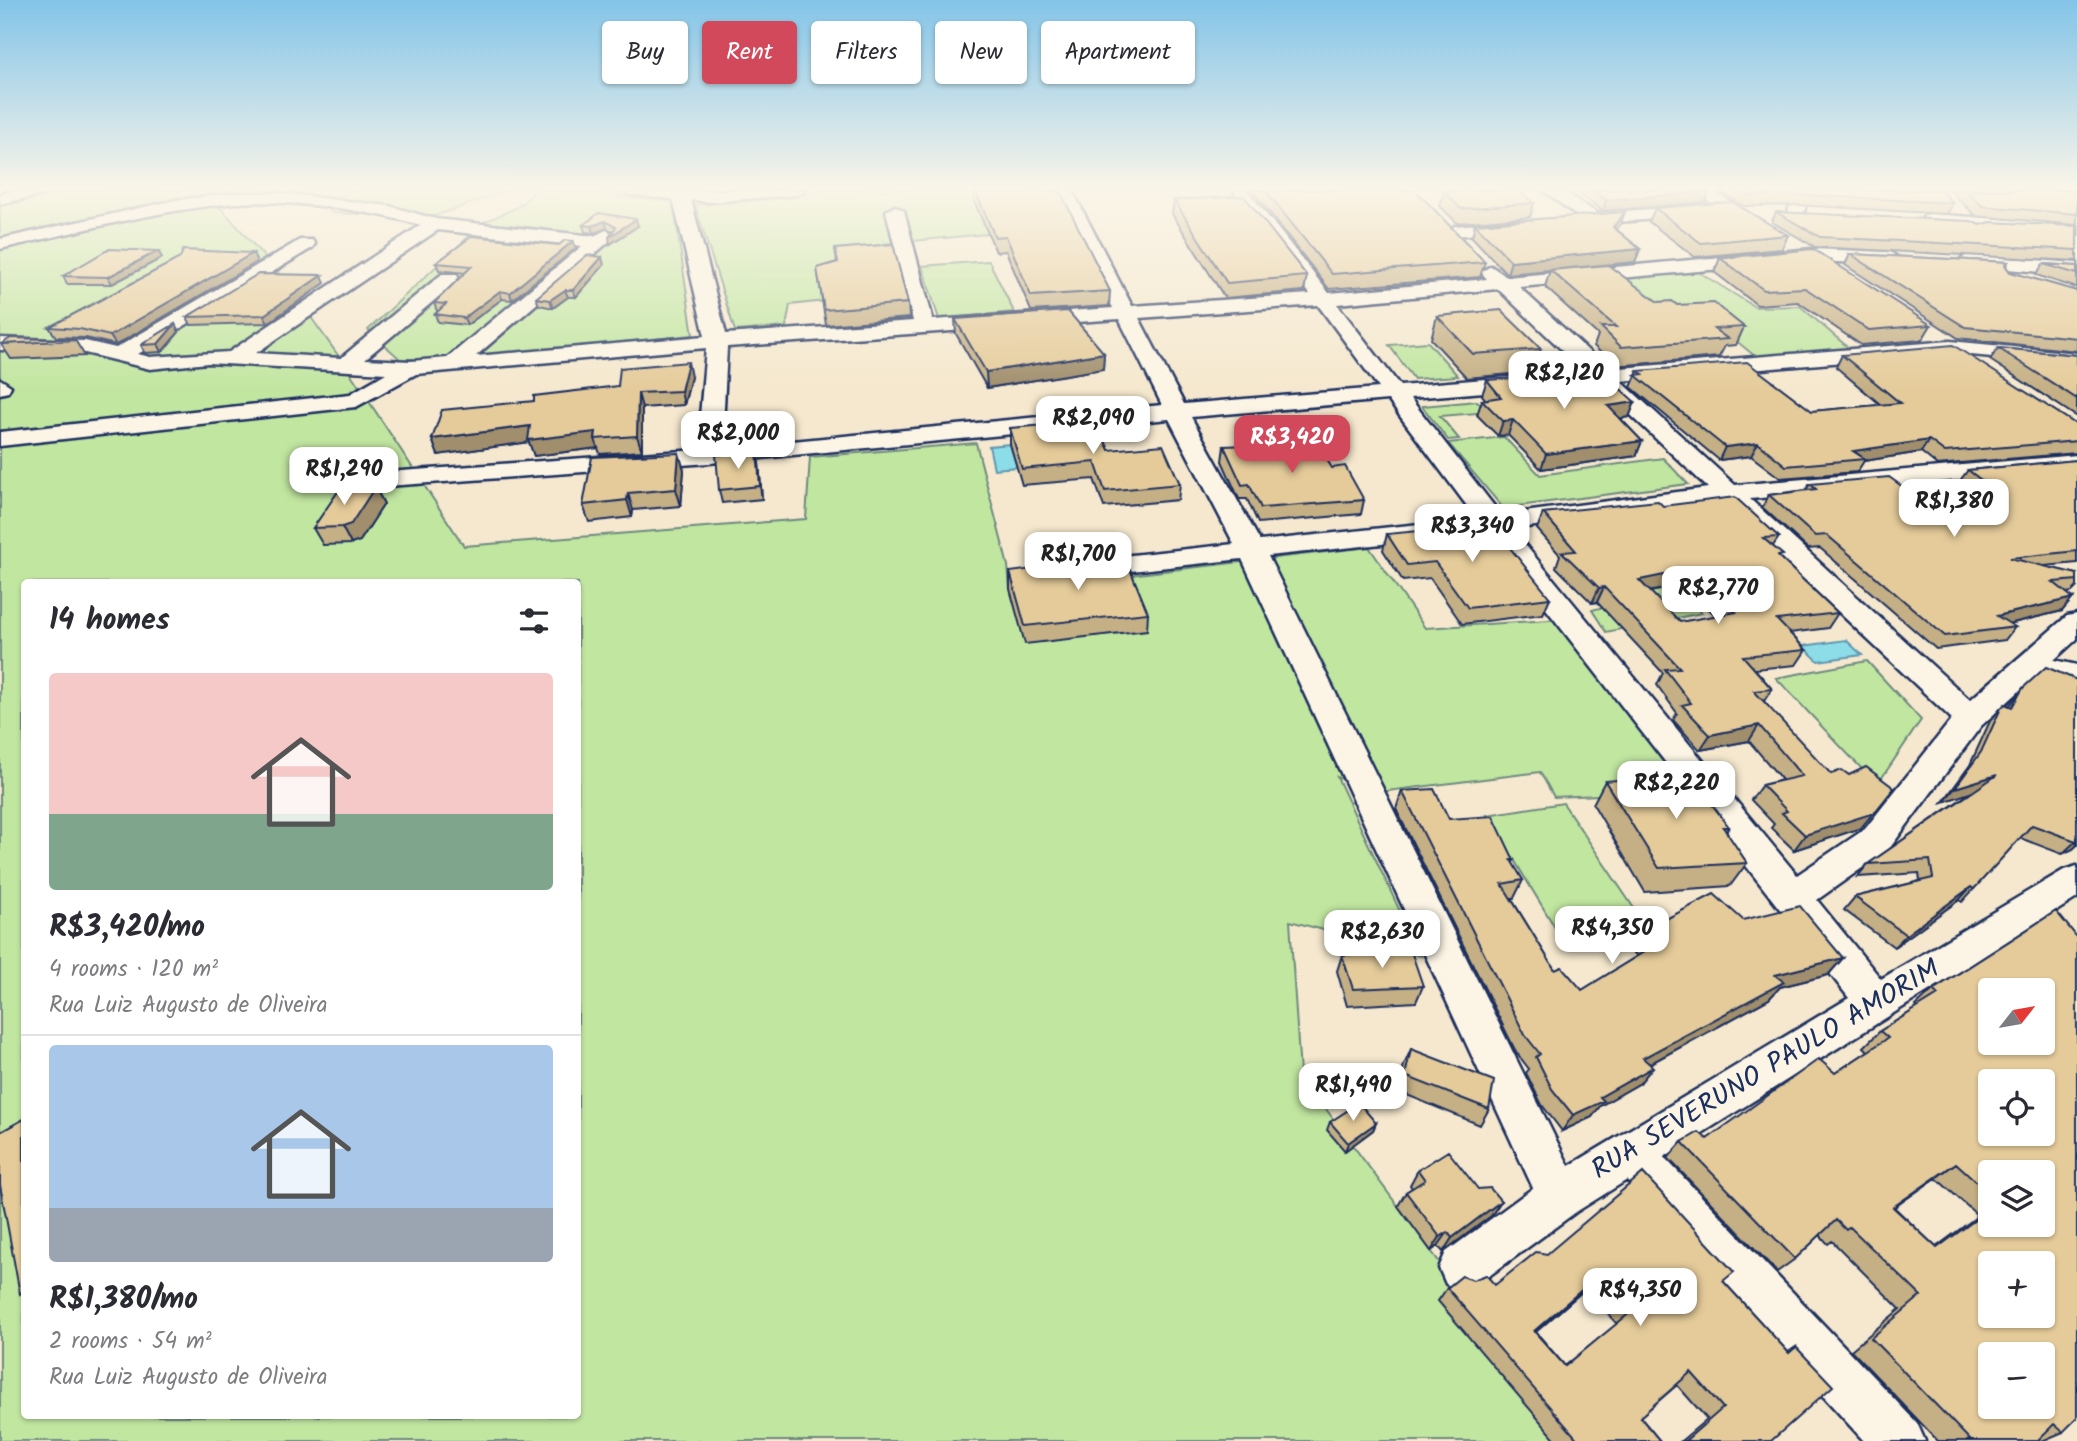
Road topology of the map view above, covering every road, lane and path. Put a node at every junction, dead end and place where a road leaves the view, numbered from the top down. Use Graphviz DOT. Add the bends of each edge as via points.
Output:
graph roads {
  1 [pos="284,257"];
  2 [pos="386,257"];
  3 [pos="579,257"];
  4 [pos="696,257"];
  5 [pos="907,257"];
  6 [pos="1098,257"];
  7 [pos="1292,257"];
  8 [pos="1477,257"];
  9 [pos="1796,257"];
  10 [pos="1813,257"];
  11 [pos="1853,257"];
  12 [pos="2002,257"];
  13 [pos="1913,259"];
  14 [pos="2007,263"];
  15 [pos="2077,269"];
  16 [pos="449,278"];
  17 [pos="1846,278"];
  18 [pos="1500,282"];
  19 [pos="2039,285"];
  20 [pos="1325,299"];
  21 [pos="1126,312"];
  22 [pos="58,325"];
  23 [pos="925,327"];
  24 [pos="1927,331"];
  25 [pos="717,341"];
  26 [pos="0,344"];
  27 [pos="22,344"];
  28 [pos="1950,347"];
  29 [pos="117,357"];
  30 [pos="234,358"];
  31 [pos="2077,359"];
  32 [pos="345,365"];
  33 [pos="452,365"];
  34 [pos="411,368"];
  35 [pos="1985,370"];
  36 [pos="1603,376"];
  37 [pos="1395,395"];
  38 [pos="1175,411"];
  39 [pos="0,439"];
  40 [pos="709,456"];
  41 [pos="2077,462"];
  42 [pos="387,479"];
  43 [pos="1730,493"];
  44 [pos="1494,524"];
  45 [pos="1250,548"];
  46 [pos="1058,571"];
  47 [pos="2077,623"];
  48 [pos="2030,664"];
  49 [pos="2077,675"];
  50 [pos="1970,718"];
  51 [pos="2077,880"];
  52 [pos="1794,896"];
  53 [pos="1877,1004"];
  54 [pos="1630,1152"];
  55 [pos="1560,1196"];
  56 [pos="1462,1268"];
  57 [pos="1899,1441"];
  1 -- 29 [label="street"];
  2 -- 30 [label="street"];
  3 -- 33 [label="street"];
  4 -- 25 [label="street"];
  5 -- 23 [label="street"];
  6 -- 21 [label="street"];
  7 -- 20 [label="street"];
  8 -- 18 [label="street"];
  9 -- 18 [label="street"];
  10 -- 17 [label="street"];
  11 -- 13 [label="street"];
  12 -- 14 [label="street"];
  14 -- 15 [label="street"];
  14 -- 19 [label="street" via="1952,261"];
  16 -- 32 [label="street"];
  18 -- 20 [label="street"];
  18 -- 36 [label="street"];
  20 -- 21 [label="street"];
  20 -- 37 [label="street"];
  21 -- 23 [label="street"];
  21 -- 38 [label="street"];
  22 -- 27 [label="street"];
  23 -- 25 [label="street"];
  24 -- 28 [label="street"];
  25 -- 33 [label="street"];
  25 -- 40 [label="street"];
  26 -- 27 [label="street"];
  27 -- 29 [label="street" via="85,347"];
  28 -- 31 [label="street"];
  28 -- 35 [label="street"];
  28 -- 36 [label="street"];
  29 -- 30 [label="street" via="150,363"];
  30 -- 32 [label="street"];
  32 -- 34 [label="street"];
  33 -- 34 [label="street"];
  34 -- 39 [label="street" via="356,400"];
  36 -- 37 [label="street"];
  36 -- 43 [label="street"];
  37 -- 38 [label="street"];
  37 -- 44 [label="street"];
  38 -- 40 [label="street"];
  38 -- 45 [label="street"];
  40 -- 42 [label="street"];
  41 -- 43 [label="street"];
  43 -- 44 [label="street"];
  43 -- 50 [label="street"];
  44 -- 45 [label="street"];
  44 -- 52 [label="street"];
  45 -- 46 [label="street"];
  45 -- 55 [label="street"];
  47 -- 48 [label="street"];
  48 -- 49 [label="street"];
  48 -- 50 [label="street"];
  50 -- 52 [label="street" via="1877,839"];
  51 -- 53 [label="street, RUA SEVERUNO PAULO AMORIM" via="2051,914"];
  52 -- 53 [label="street"];
  53 -- 54 [label="street, RUA SEVERUNO PAULO AMORIM"];
  54 -- 55 [label="street, RUA SEVERUNO PAULO AMORIM"];
  54 -- 57 [label="street"];
  55 -- 56 [label="street, RUA SEVERUNO PAULO AMORIM"];
}
